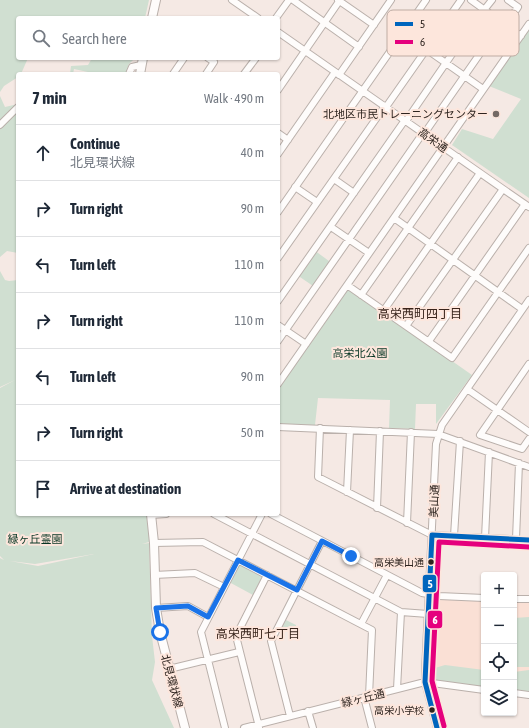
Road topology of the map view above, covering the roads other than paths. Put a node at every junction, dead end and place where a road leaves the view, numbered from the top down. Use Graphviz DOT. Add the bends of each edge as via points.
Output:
graph roads {
  1 [pos="156,0"];
  2 [pos="232,0"];
  3 [pos="288,0"];
  4 [pos="293,0"];
  5 [pos="339,0"];
  6 [pos="426,0"];
  7 [pos="460,0"];
  8 [pos="470,0"];
  9 [pos="492,0"];
  10 [pos="508,0"];
  11 [pos="389,1"];
  12 [pos="419,10"];
  13 [pos="453,10"];
  14 [pos="484,10"];
  15 [pos="516,10"];
  16 [pos="152,16"];
  17 [pos="255,16"];
  18 [pos="277,16"];
  19 [pos="325,22"];
  20 [pos="529,24"];
  21 [pos="374,25"];
  22 [pos="280,33"];
  23 [pos="521,36"];
  24 [pos="519,39"];
  25 [pos="359,47"];
  26 [pos="305,51"];
  27 [pos="387,55"];
  28 [pos="422,56"];
  29 [pos="436,56"];
  30 [pos="451,56"];
  31 [pos="479,56"];
  32 [pos="507,56"];
  33 [pos="183,60"];
  34 [pos="211,60"];
  35 [pos="254,60"];
  36 [pos="142,61"];
  37 [pos="446,63"];
  38 [pos="130,72"];
  39 [pos="140,72"];
  40 [pos="174,72"];
  41 [pos="207,72"];
  42 [pos="246,72"];
  43 [pos="337,73"];
  44 [pos="464,76"];
  45 [pos="280,87"];
  46 [pos="483,89"];
  47 [pos="362,90"];
  48 [pos="385,106"];
  49 [pos="16,109"];
  50 [pos="405,120"];
  51 [pos="0,125"];
  52 [pos="424,133"];
  53 [pos="280,134"];
  54 [pos="288,140"];
  55 [pos="443,147"];
  56 [pos="280,151"];
  57 [pos="458,157"];
  58 [pos="480,173"];
  59 [pos="334,179"];
  60 [pos="295,187"];
  61 [pos="502,189"];
  62 [pos="354,193"];
  63 [pos="317,202"];
  64 [pos="527,206"];
  65 [pos="280,209"];
  66 [pos="394,218"];
  67 [pos="331,227"];
  68 [pos="408,228"];
  69 [pos="349,240"];
  70 [pos="430,244"];
  71 [pos="529,248"];
  72 [pos="370,254"];
  73 [pos="280,255"];
  74 [pos="453,259"];
  75 [pos="475,275"];
  76 [pos="347,285"];
  77 [pos="499,292"];
  78 [pos="361,295"];
  79 [pos="280,297"];
  80 [pos="529,300"];
  81 [pos="522,309"];
  82 [pos="384,310"];
  83 [pos="280,326"];
  84 [pos="406,326"];
  85 [pos="286,330"];
  86 [pos="280,338"];
  87 [pos="429,341"];
  88 [pos="306,344"];
  89 [pos="529,364"];
  90 [pos="280,381"];
  91 [pos="467,389"];
  92 [pos="498,410"];
  93 [pos="280,427"];
  94 [pos="320,428"];
  95 [pos="350,430"];
  96 [pos="380,431"];
  97 [pos="411,432"];
  98 [pos="529,432"];
  99 [pos="438,434"];
  100 [pos="529,439"];
  101 [pos="460,441"];
  102 [pos="489,452"];
  103 [pos="520,464"];
  104 [pos="529,467"];
  105 [pos="347,492"];
  106 [pos="377,508"];
  107 [pos="151,516"];
  108 [pos="218,516"];
  109 [pos="261,516"];
  110 [pos="274,516"];
  111 [pos="407,523"];
  112 [pos="252,534"];
  113 [pos="432,535"];
  114 [pos="454,536"];
  115 [pos="485,538"];
  116 [pos="516,539"];
  117 [pos="529,540"];
  118 [pos="322,541"];
  119 [pos="154,544"];
  120 [pos="238,560"];
  121 [pos="310,564"];
  122 [pos="154,575"];
  123 [pos="267,575"];
  124 [pos="387,575"];
  125 [pos="224,587"];
  126 [pos="297,590"];
  127 [pos="428,594"];
  128 [pos="375,598"];
  129 [pos="481,598"];
  130 [pos="517,599"];
  131 [pos="529,600"];
  132 [pos="156,608"];
  133 [pos="401,612"];
  134 [pos="428,614"];
  135 [pos="208,617"];
  136 [pos="361,624"];
  137 [pos="239,652"];
  138 [pos="207,659"];
  139 [pos="169,669"];
  140 [pos="425,682"];
  141 [pos="397,689"];
  142 [pos="481,690"];
  143 [pos="517,693"];
  144 [pos="529,695"];
  145 [pos="367,697"];
  146 [pos="308,711"];
  147 [pos="290,716"];
  148 [pos="258,726"];
  149 [pos="185,728"];
  150 [pos="225,728"];
  151 [pos="244,728"];
  152 [pos="313,728"];
  153 [pos="372,728"];
  154 [pos="437,728"];
  1 -- 16 [label="main road"];
  2 -- 17 [label="street"];
  3 -- 18 [label="street"];
  4 -- 19 [label="street"];
  5 -- 19 [label="street"];
  5 -- 21 [label="street"];
  6 -- 12 [label="street"];
  7 -- 13 [label="street"];
  8 -- 14 [label="street"];
  9 -- 14 [label="street"];
  10 -- 15 [label="street" via="518,7"];
  11 -- 21 [label="street"];
  19 -- 25 [label="street"];
  19 -- 26 [label="street"];
  20 -- 23 [label="street"];
  21 -- 25 [label="street"];
  22 -- 26 [label="street, 高栄通"];
  23 -- 24 [label="street"];
  25 -- 43 [label="street"];
  26 -- 43 [label="street, 高栄通"];
  26 -- 45 [label="street"];
  27 -- 47 [label="street"];
  28 -- 48 [label="street"];
  29 -- 37 [label="street"];
  30 -- 37 [label="street"];
  31 -- 44 [label="street"];
  32 -- 46 [label="street"];
  33 -- 40 [label="street"];
  34 -- 41 [label="street" via="214,62"];
  35 -- 42 [label="street"];
  36 -- 38 [label="street" via="132,67"];
  36 -- 39 [label="main road"];
  37 -- 44 [label="street"];
  37 -- 50 [label="street"];
  43 -- 47 [label="street, 高栄通"];
  43 -- 54 [label="street"];
  44 -- 46 [label="street"];
  44 -- 52 [label="street"];
  46 -- 55 [label="street"];
  47 -- 48 [label="street, 高栄通"];
  47 -- 60 [label="street"];
  48 -- 50 [label="street, 高栄通"];
  48 -- 59 [label="street"];
  49 -- 51 [label="street"];
  50 -- 52 [label="street, 高栄通"];
  50 -- 62 [label="street"];
  52 -- 55 [label="street, 高栄通"];
  52 -- 69 [label="street"];
  53 -- 54 [label="street"];
  54 -- 56 [label="street"];
  55 -- 57 [label="street, 高栄通"];
  55 -- 66 [label="street"];
  57 -- 58 [label="street, 高栄通"];
  57 -- 68 [label="street"];
  58 -- 61 [label="street, 高栄通"];
  58 -- 70 [label="street"];
  59 -- 62 [label="street"];
  59 -- 63 [label="street"];
  60 -- 63 [label="street"];
  60 -- 65 [label="street"];
  61 -- 64 [label="street, 高栄通"];
  61 -- 74 [label="street"];
  62 -- 67 [label="street"];
  63 -- 73 [label="street"];
  64 -- 75 [label="street"];
  66 -- 68 [label="street"];
  66 -- 72 [label="street"];
  67 -- 69 [label="street"];
  67 -- 79 [label="street"];
  68 -- 70 [label="street"];
  68 -- 78 [label="street"];
  69 -- 72 [label="street"];
  69 -- 85 [label="street"];
  70 -- 74 [label="street"];
  70 -- 82 [label="street"];
  71 -- 77 [label="street"];
  72 -- 76 [label="street"];
  74 -- 75 [label="street"];
  74 -- 84 [label="street"];
  75 -- 77 [label="street"];
  75 -- 87 [label="street"];
  76 -- 78 [label="street"];
  76 -- 88 [label="street"];
  77 -- 81 [label="street"];
  77 -- 87 [label="street" via="452,358"];
  78 -- 82 [label="street"];
  80 -- 81 [label="street, 美山通"];
  81 -- 91 [label="street, 美山通"];
  82 -- 84 [label="street"];
  83 -- 85 [label="street"];
  84 -- 87 [label="street"];
  85 -- 86 [label="street"];
  85 -- 88 [label="street"];
  88 -- 90 [label="street"];
  89 -- 92 [label="street"];
  91 -- 92 [label="street"];
  91 -- 99 [label="street, 美山通"];
  92 -- 98 [label="street"];
  92 -- 100 [label="street" via="480,435 522,449"];
  93 -- 94 [label="street"];
  94 -- 95 [label="street"];
  94 -- 105 [label="street" via="318,477"];
  95 -- 96 [label="street"];
  95 -- 105 [label="street"];
  96 -- 97 [label="street"];
  96 -- 106 [label="street"];
  97 -- 99 [label="street"];
  97 -- 111 [label="street"];
  99 -- 101 [label="street"];
  99 -- 113 [label="street, 美山通"];
  101 -- 102 [label="street"];
  101 -- 114 [label="street"];
  102 -- 103 [label="street"];
  102 -- 115 [label="street"];
  103 -- 104 [label="street"];
  103 -- 116 [label="street"];
  105 -- 106 [label="street"];
  106 -- 111 [label="street"];
  107 -- 119 [label="main road, 北見環状線"];
  108 -- 112 [label="street"];
  109 -- 112 [label="street"];
  110 -- 118 [label="street"];
  111 -- 113 [label="street"];
  112 -- 120 [label="street"];
  112 -- 121 [label="street"];
  113 -- 114 [label="street"];
  113 -- 127 [label="street, 美山通"];
  114 -- 115 [label="street"];
  115 -- 116 [label="street"];
  116 -- 117 [label="street"];
  118 -- 121 [label="street"];
  118 -- 124 [label="street"];
  119 -- 120 [label="street" via="203,542"];
  119 -- 122 [label="main road, 北見環状線"];
  120 -- 123 [label="street"];
  120 -- 125 [label="street"];
  121 -- 126 [label="street"];
  121 -- 128 [label="street"];
  122 -- 125 [label="street" via="195,573"];
  122 -- 132 [label="main road, 北見環状線"];
  123 -- 126 [label="street"];
  123 -- 137 [label="street" via="236,636"];
  124 -- 127 [label="street"];
  124 -- 128 [label="street"];
  125 -- 135 [label="street"];
  126 -- 136 [label="street"];
  126 -- 147 [label="street" via="271,641"];
  127 -- 129 [label="street"];
  127 -- 134 [label="street, 美山通"];
  128 -- 133 [label="street"];
  128 -- 136 [label="street"];
  130 -- 131 [label="street"];
  132 -- 135 [label="street" via="188,606"];
  132 -- 139 [label="main road, 北見環状線"];
  133 -- 134 [label="street"];
  133 -- 141 [label="street"];
  134 -- 140 [label="street, 美山通"];
  135 -- 138 [label="street" via="201,632"];
  136 -- 145 [label="street" via="372,630"];
  137 -- 138 [label="street"];
  137 -- 148 [label="street"];
  138 -- 139 [label="street"];
  138 -- 150 [label="street"];
  139 -- 149 [label="main road, 北見環状線"];
  140 -- 141 [label="street, 緑ヶ丘通"];
  140 -- 142 [label="street, 緑ヶ丘通"];
  140 -- 154 [label="street, 美山通"];
  141 -- 145 [label="street, 緑ヶ丘通"];
  143 -- 144 [label="street"];
  145 -- 146 [label="street, 緑ヶ丘通"];
  145 -- 153 [label="street"];
  146 -- 147 [label="street, 緑ヶ丘通"];
  146 -- 152 [label="street"];
  147 -- 148 [label="street, 緑ヶ丘通"];
  148 -- 151 [label="street, 緑ヶ丘通"];
}
